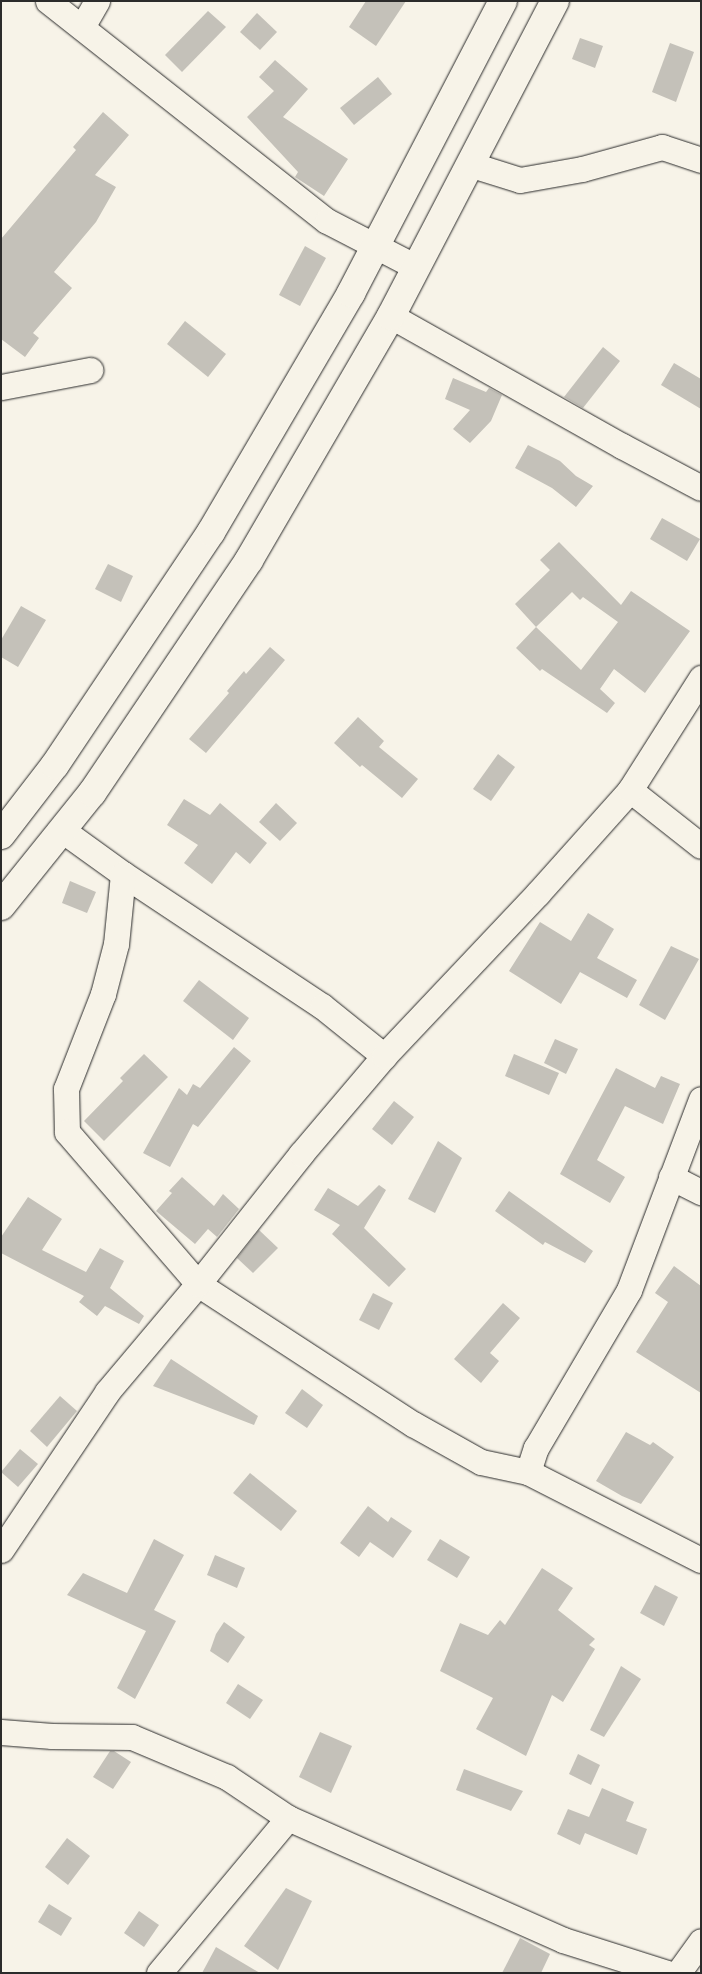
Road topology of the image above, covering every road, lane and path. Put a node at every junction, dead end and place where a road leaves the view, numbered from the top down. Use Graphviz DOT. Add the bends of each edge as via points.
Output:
graph roads {
  1 [pos="48,1"];
  2 [pos="97,1"];
  3 [pos="503,1"];
  4 [pos="555,1"];
  5 [pos="82,27"];
  6 [pos="701,160"];
  7 [pos="469,164"];
  8 [pos="375,246"];
  9 [pos="416,267"];
  10 [pos="391,316"];
  11 [pos="90,370"];
  12 [pos="1,387"];
  13 [pos="701,488"];
  14 [pos="701,678"];
  15 [pos="630,790"];
  16 [pos="62,830"];
  17 [pos="1,835"];
  18 [pos="701,846"];
  19 [pos="123,874"];
  20 [pos="1,906"];
  21 [pos="384,1056"];
  22 [pos="701,1099"];
  23 [pos="671,1177"];
  24 [pos="701,1192"];
  25 [pos="198,1284"];
  26 [pos="528,1472"];
  27 [pos="1,1550"];
  28 [pos="701,1560"];
  29 [pos="1,1732"];
  30 [pos="288,1818"];
  31 [pos="701,1942"];
  32 [pos="159,1973"];
  33 [pos="666,1973"];
  34 [pos="678,1973"];
  1 -- 5 [label="street"];
  2 -- 5 [label="street"];
  3 -- 8 [label="main road"];
  4 -- 7 [label="main road"];
  5 -- 8 [label="street" via="327,221"];
  6 -- 7 [label="street" via="662,147 582,170 520,180"];
  7 -- 9 [label="main road"];
  8 -- 9 [label="street"];
  8 -- 17 [label="main road" via="351,293 211,532 55,765"];
  9 -- 10 [label="main road"];
  10 -- 13 [label="street"];
  10 -- 16 [label="main road" via="248,560 92,793"];
  11 -- 12 [label="street"];
  14 -- 15 [label="street"];
  15 -- 18 [label="street"];
  15 -- 21 [label="street"];
  16 -- 19 [label="street"];
  16 -- 20 [label="main road"];
  19 -- 21 [label="street" via="314,1000"];
  19 -- 25 [label="street" via="116,944 110,969 66,1089 67,1132"];
  21 -- 25 [label="street"];
  22 -- 23 [label="street"];
  23 -- 24 [label="street"];
  23 -- 26 [label="street" via="629,1290 536,1448"];
  25 -- 26 [label="street" via="413,1424 481,1462"];
  25 -- 27 [label="street" via="108,1392"];
  26 -- 28 [label="street"];
  29 -- 30 [label="street" via="132,1737 227,1777"];
  30 -- 32 [label="street"];
  30 -- 33 [label="street" via="563,1940"];
  31 -- 34 [label="street"];
}
